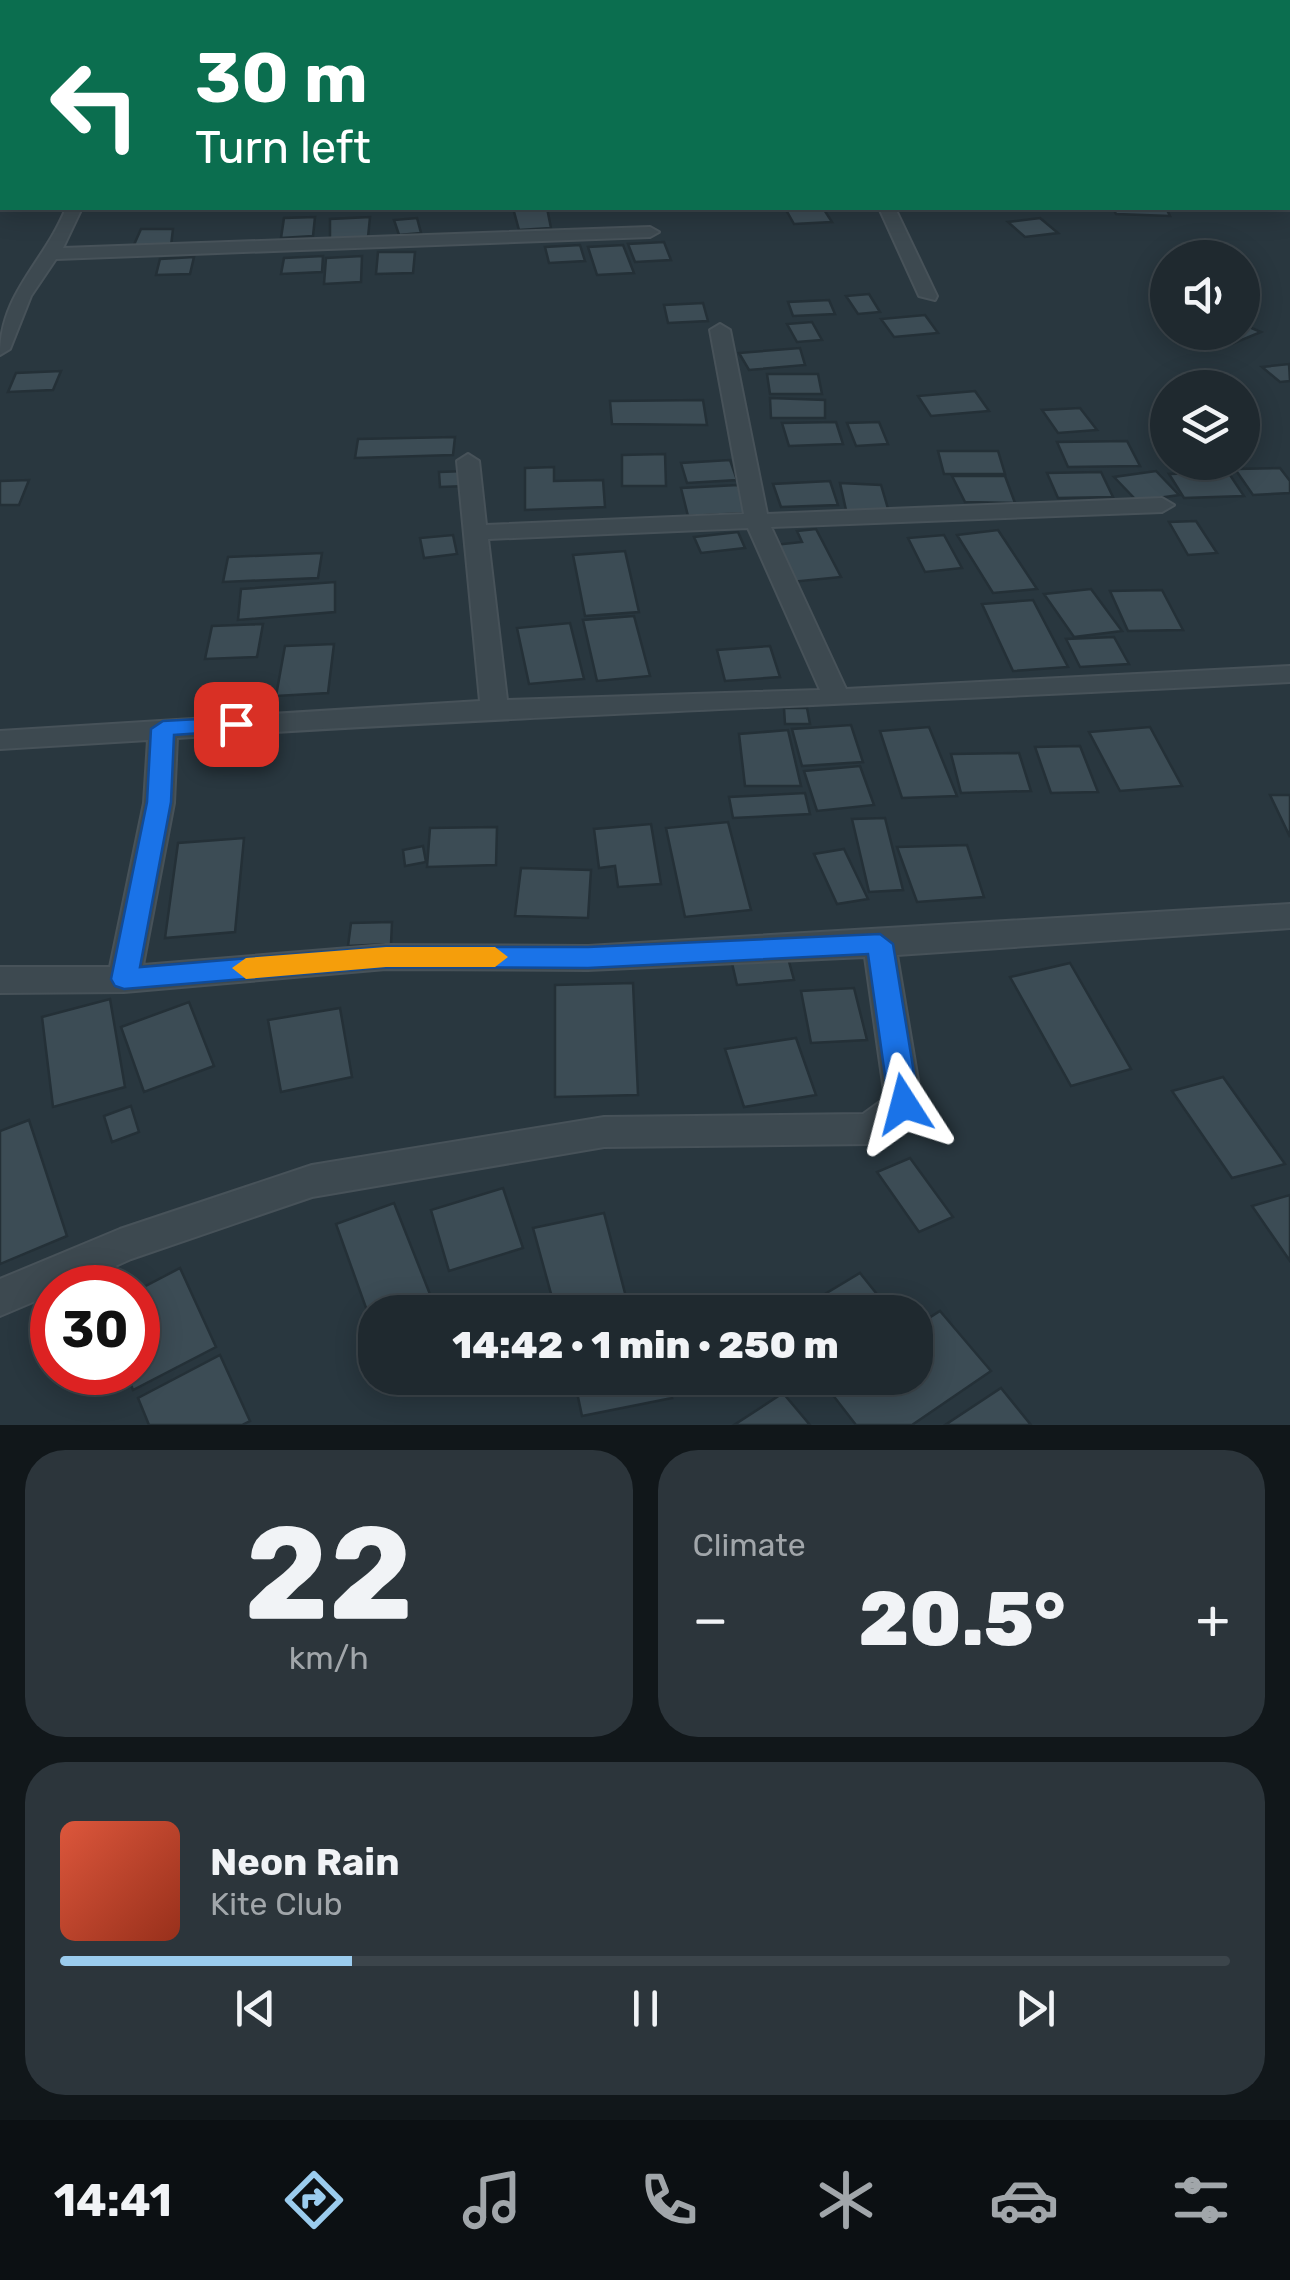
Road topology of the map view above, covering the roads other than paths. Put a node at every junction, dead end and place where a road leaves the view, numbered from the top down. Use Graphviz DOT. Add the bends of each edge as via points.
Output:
graph roads {
  1 [pos="73,210"];
  2 [pos="888,210"];
  3 [pos="650,232"];
  4 [pos="52,254"];
  5 [pos="928,296"];
  6 [pos="720,330"];
  7 [pos="0,349"];
  8 [pos="468,462"];
  9 [pos="1162,505"];
  10 [pos="757,523"];
  11 [pos="477,532"];
  12 [pos="1290,674"];
  13 [pos="836,698"];
  14 [pos="494,709"];
  15 [pos="163,729"];
  16 [pos="0,740"];
  17 [pos="1290,916"];
  18 [pos="880,944"];
  19 [pos="124,979"];
  20 [pos="0,980"];
  21 [pos="0,1298"];
  1 -- 4 [label="street"];
  2 -- 5 [label="street"];
  3 -- 4 [label="street"];
  4 -- 7 [label="street" via="22,296"];
  6 -- 10 [label="street"];
  8 -- 11 [label="street"];
  9 -- 10 [label="street"];
  10 -- 11 [label="street"];
  10 -- 13 [label="street"];
  11 -- 14 [label="street"];
  12 -- 13 [label="street"];
  13 -- 14 [label="street"];
  14 -- 15 [label="street"];
  15 -- 16 [label="street"];
  15 -- 19 [label="street" via="159,802"];
  17 -- 18 [label="street"];
  18 -- 19 [label="street" via="588,958 386,957"];
  18 -- 21 [label="street" via="904,1104 870,1129 604,1132 312,1181 120,1246"];
  19 -- 20 [label="street"];
}
